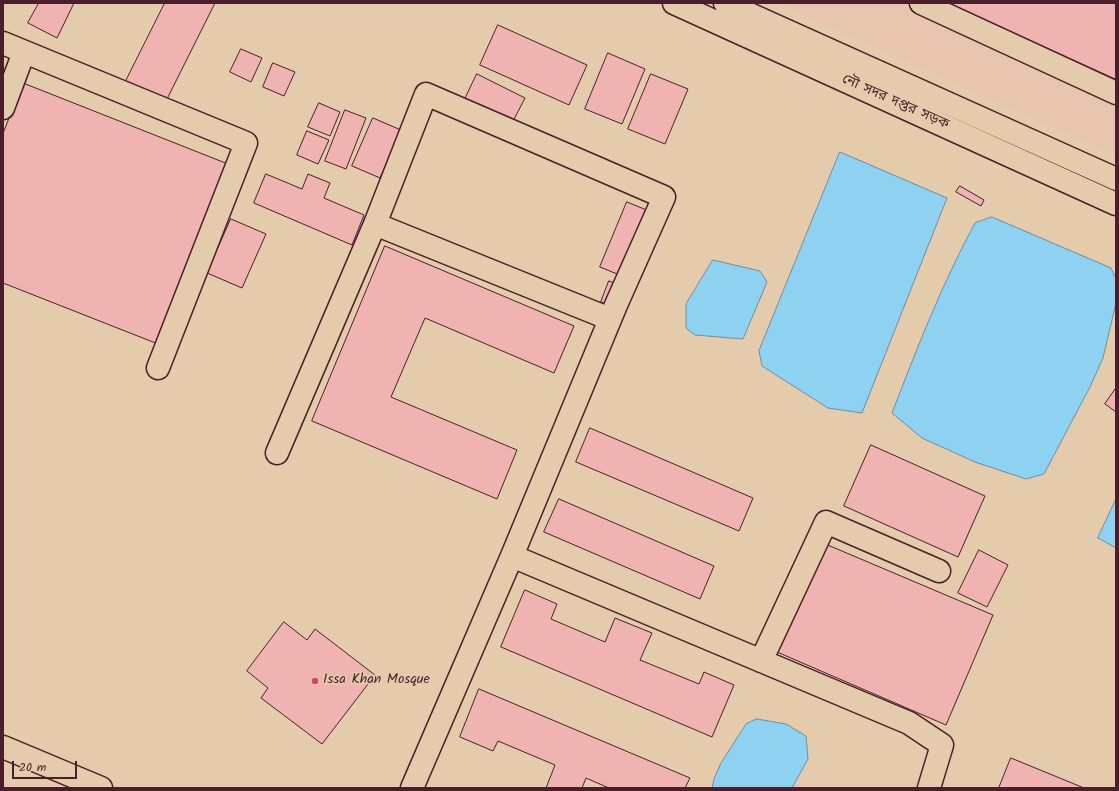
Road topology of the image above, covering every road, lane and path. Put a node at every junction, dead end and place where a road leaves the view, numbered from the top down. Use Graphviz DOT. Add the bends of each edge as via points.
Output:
graph roads {
  1 [pos="674,3"];
  2 [pos="725,3"];
  3 [pos="922,3"];
  4 [pos="3,44"];
  5 [pos="24,52"];
  6 [pos="1116,93"];
  7 [pos="3,108"];
  8 [pos="1116,179"];
  9 [pos="1116,204"];
  10 [pos="375,224"];
  11 [pos="610,319"];
  12 [pos="158,368"];
  13 [pos="277,453"];
  14 [pos="512,556"];
  15 [pos="939,571"];
  16 [pos="761,661"];
  17 [pos="3,747"];
  18 [pos="101,788"];
  19 [pos="412,788"];
  20 [pos="929,788"];
  1 -- 9 [label="main road, নৌ সদর দপ্তর সড়ক"];
  2 -- 8 [label="main road, নৌ সদর দপ্তর সড়ক"];
  3 -- 6 [label="main road"];
  4 -- 5 [label="main road"];
  5 -- 7 [label="main road"];
  5 -- 12 [label="main road" via="246,143"];
  10 -- 11 [label="main road"];
  10 -- 11 [label="main road" via="426,94 664,197"];
  10 -- 13 [label="main road"];
  11 -- 14 [label="main road"];
  14 -- 16 [label="main road"];
  14 -- 19 [label="main road"];
  15 -- 16 [label="main road" via="826,522"];
  16 -- 20 [label="main road" via="909,723 942,745"];
  17 -- 18 [label="main road"];
}
